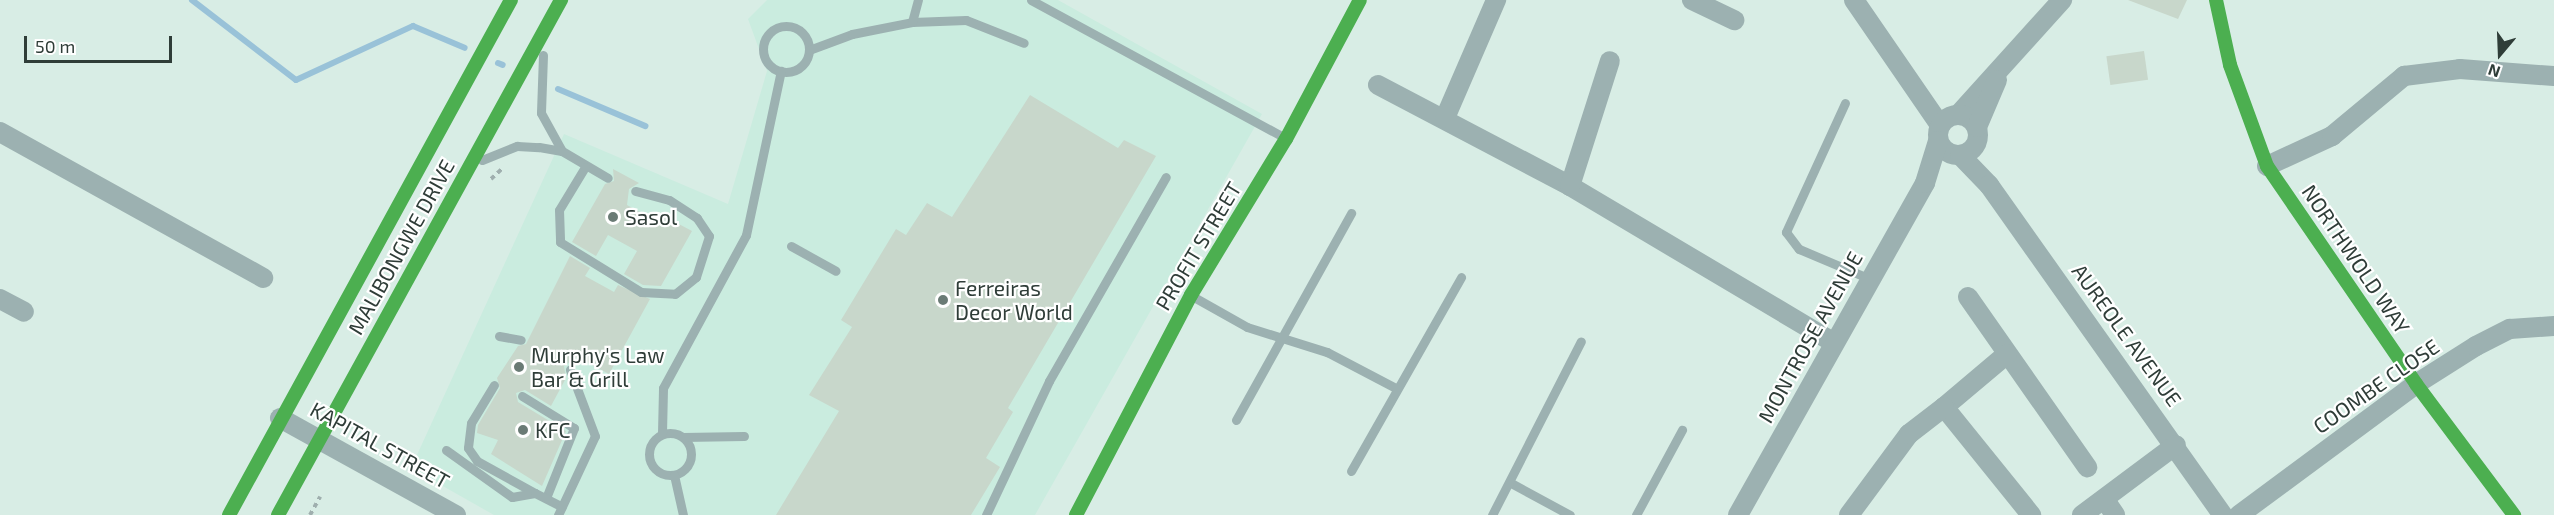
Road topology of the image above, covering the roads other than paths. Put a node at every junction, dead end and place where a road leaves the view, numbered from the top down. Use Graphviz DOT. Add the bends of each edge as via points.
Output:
graph roads {
  1 [pos="511,0"];
  2 [pos="561,0"];
  3 [pos="918,0"];
  4 [pos="1031,0"];
  5 [pos="1360,0"];
  6 [pos="1496,0"];
  7 [pos="1692,0"];
  8 [pos="1854,0"];
  9 [pos="2062,0"];
  10 [pos="2216,0"];
  11 [pos="551,20"];
  12 [pos="1734,20"];
  13 [pos="912,22"];
  14 [pos="1024,43"];
  15 [pos="809,50"];
  16 [pos="1610,61"];
  17 [pos="782,71"];
  18 [pos="2001,72"];
  19 [pos="2554,76"];
  20 [pos="1378,85"];
  21 [pos="1845,103"];
  22 [pos="1445,118"];
  23 [pos="0,132"];
  24 [pos="1953,136"];
  25 [pos="1286,139"];
  26 [pos="562,151"];
  27 [pos="2267,166"];
  28 [pos="585,167"];
  29 [pos="466,174"];
  30 [pos="1166,177"];
  31 [pos="608,178"];
  32 [pos="1570,186"];
  33 [pos="635,191"];
  34 [pos="1351,213"];
  35 [pos="791,246"];
  36 [pos="836,271"];
  37 [pos="1461,277"];
  38 [pos="263,278"];
  39 [pos="1870,279"];
  40 [pos="1191,296"];
  41 [pos="1968,297"];
  42 [pos="0,299"];
  43 [pos="24,312"];
  44 [pos="2554,326"];
  45 [pos="499,336"];
  46 [pos="1282,339"];
  47 [pos="521,340"];
  48 [pos="1581,341"];
  49 [pos="1834,343"];
  50 [pos="2007,354"];
  51 [pos="570,370"];
  52 [pos="2416,384"];
  53 [pos="494,385"];
  54 [pos="1396,388"];
  55 [pos="522,396"];
  56 [pos="1944,407"];
  57 [pos="280,418"];
  58 [pos="1236,420"];
  59 [pos="1682,430"];
  60 [pos="662,434"];
  61 [pos="683,436"];
  62 [pos="744,436"];
  63 [pos="321,438"];
  64 [pos="2176,445"];
  65 [pos="446,450"];
  66 [pos="2087,467"];
  67 [pos="1351,471"];
  68 [pos="674,475"];
  69 [pos="1510,483"];
  70 [pos="535,493"];
  71 [pos="546,498"];
  72 [pos="2110,508"];
  73 [pos="560,511"];
  74 [pos="229,515"];
  75 [pos="278,515"];
  76 [pos="456,515"];
  77 [pos="683,515"];
  78 [pos="986,515"];
  79 [pos="1076,515"];
  80 [pos="1492,515"];
  81 [pos="1570,515"];
  82 [pos="1636,515"];
  83 [pos="1738,515"];
  84 [pos="1848,515"];
  85 [pos="2031,515"];
  86 [pos="2082,515"];
  87 [pos="2223,515"];
  88 [pos="2239,515"];
  89 [pos="2514,515"];
  1 -- 57 [label="street, MALIBONGWE DRIVE"];
  2 -- 11 [label="street, MALIBONGWE DRIVE"];
  3 -- 13 [label="lane"];
  4 -- 25 [label="lane"];
  5 -- 25 [label="street, PROFIT STREET"];
  6 -- 22 [label="street"];
  7 -- 12 [label="street"];
  8 -- 24 [label="street, AUREOLE AVENUE"];
  9 -- 18 [label="street, MONTROSE AVENUE"];
  10 -- 27 [label="street, NORTHWOLD WAY" via="2230,65"];
  11 -- 26 [label="lane" via="540,103"];
  11 -- 29 [label="street, MALIBONGWE DRIVE"];
  13 -- 14 [label="lane" via="966,20"];
  13 -- 15 [label="lane" via="852,34"];
  15 -- 17 [label="lane" via="802,65"];
  15 -- 17 [label="lane" via="807,38 796,27 774,29 763,49 768,63"];
  16 -- 32 [label="street"];
  17 -- 60 [label="lane" via="746,235 663,388"];
  18 -- 24 [label="street, MONTROSE AVENUE"];
  18 -- 24 [label="street, MONTROSE AVENUE" via="1977,127"];
  19 -- 27 [label="street" via="2460,69 2404,76 2332,136"];
  20 -- 22 [label="street"];
  21 -- 39 [label="lane" via="1786,232 1799,249"];
  22 -- 32 [label="street"];
  23 -- 38 [label="street"];
  24 -- 39 [label="street, MONTROSE AVENUE"];
  24 -- 64 [label="street, AUREOLE AVENUE"];
  25 -- 40 [label="street, PROFIT STREET"];
  26 -- 28 [label="lane"];
  26 -- 29 [label="lane" via="517,146 481,161"];
  27 -- 52 [label="street, NORTHWOLD WAY"];
  28 -- 31 [label="lane"];
  28 -- 33 [label="lane" via="559,210 560,242 641,292 675,294 696,277 709,236 698,218 669,200"];
  29 -- 63 [label="street, MALIBONGWE DRIVE"];
  30 -- 78 [label="lane" via="1049,381"];
  32 -- 49 [label="street"];
  34 -- 46 [label="lane"];
  35 -- 36 [label="lane"];
  37 -- 54 [label="lane"];
  39 -- 49 [label="street, MONTROSE AVENUE"];
  40 -- 46 [label="lane" via="1247,327"];
  40 -- 79 [label="street, PROFIT STREET"];
  41 -- 50 [label="street"];
  42 -- 43 [label="street"];
  44 -- 52 [label="street, COOMBE CLOSE" via="2494,336"];
  45 -- 47 [label="lane"];
  46 -- 54 [label="lane" via="1327,352"];
  46 -- 58 [label="lane"];
  48 -- 69 [label="lane"];
  49 -- 83 [label="street, MONTROSE AVENUE"];
  50 -- 56 [label="street"];
  50 -- 66 [label="street"];
  51 -- 73 [label="lane" via="595,436"];
  52 -- 88 [label="street, COOMBE CLOSE"];
  52 -- 89 [label="street, NORTHWOLD WAY"];
  53 -- 70 [label="lane" via="471,423 468,448 477,461"];
  54 -- 67 [label="lane"];
  55 -- 71 [label="lane" via="574,428"];
  56 -- 84 [label="street" via="1909,434"];
  56 -- 85 [label="street"];
  57 -- 63 [label="street, KAPITAL STREET"];
  57 -- 74 [label="street, MALIBONGWE DRIVE"];
  59 -- 82 [label="lane"];
  60 -- 61 [label="lane"];
  60 -- 68 [label="lane" via="649,448 650,462 658,472"];
  61 -- 62 [label="lane"];
  61 -- 68 [label="lane" via="691,456"];
  63 -- 75 [label="street, MALIBONGWE DRIVE"];
  63 -- 76 [label="street, KAPITAL STREET"];
  64 -- 72 [label="street"];
  64 -- 87 [label="street, AUREOLE AVENUE"];
  65 -- 70 [label="lane" via="512,497"];
  68 -- 77 [label="lane"];
  69 -- 80 [label="lane"];
  69 -- 81 [label="lane"];
  70 -- 71 [label="lane"];
  71 -- 73 [label="lane"];
  72 -- 86 [label="street"];
}
